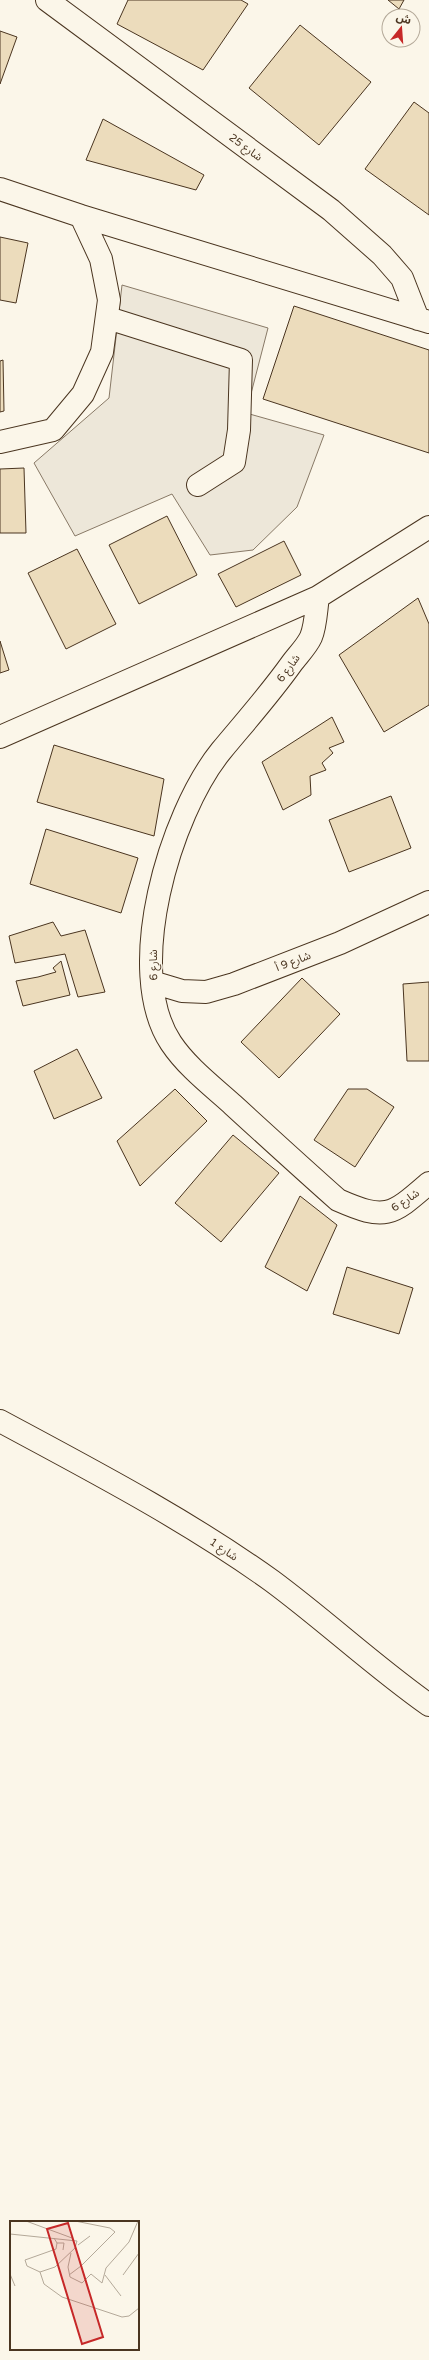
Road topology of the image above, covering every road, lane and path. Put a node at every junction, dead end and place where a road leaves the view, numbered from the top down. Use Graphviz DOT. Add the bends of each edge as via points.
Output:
graph roads {
  1 [pos="47,0"];
  2 [pos="0,189"];
  3 [pos="81,216"];
  4 [pos="108,318"];
  5 [pos="424,321"];
  6 [pos="0,442"];
  7 [pos="198,485"];
  8 [pos="429,527"];
  9 [pos="318,597"];
  10 [pos="0,737"];
  11 [pos="429,902"];
  12 [pos="152,982"];
  13 [pos="429,1183"];
  14 [pos="0,1421"];
  15 [pos="429,1705"];
  1 -- 5 [label="street, شارع 25" via="331,210 382,256 402,278"];
  2 -- 3 [label="street"];
  3 -- 4 [label="street" via="101,259 109,300"];
  3 -- 5 [label="street"];
  4 -- 6 [label="street" via="102,352 83,394 53,430"];
  4 -- 7 [label="street" via="241,360 239,430 234,462"];
  8 -- 9 [label="street"];
  9 -- 10 [label="street"];
  9 -- 12 [label="street, شارع 6" via="311,637 267,698 220,752 189,802 174,839 160,886 153,925"];
  11 -- 12 [label="street, شارع 9 أ" via="340,943 234,984 206,992 182,992"];
  12 -- 13 [label="street, شارع 6" via="160,1020 171,1043 198,1073 338,1200 367,1213 382,1214 408,1201"];
  14 -- 15 [label="street, شارع 1" via="113,1482 206,1537 272,1582"];
}
